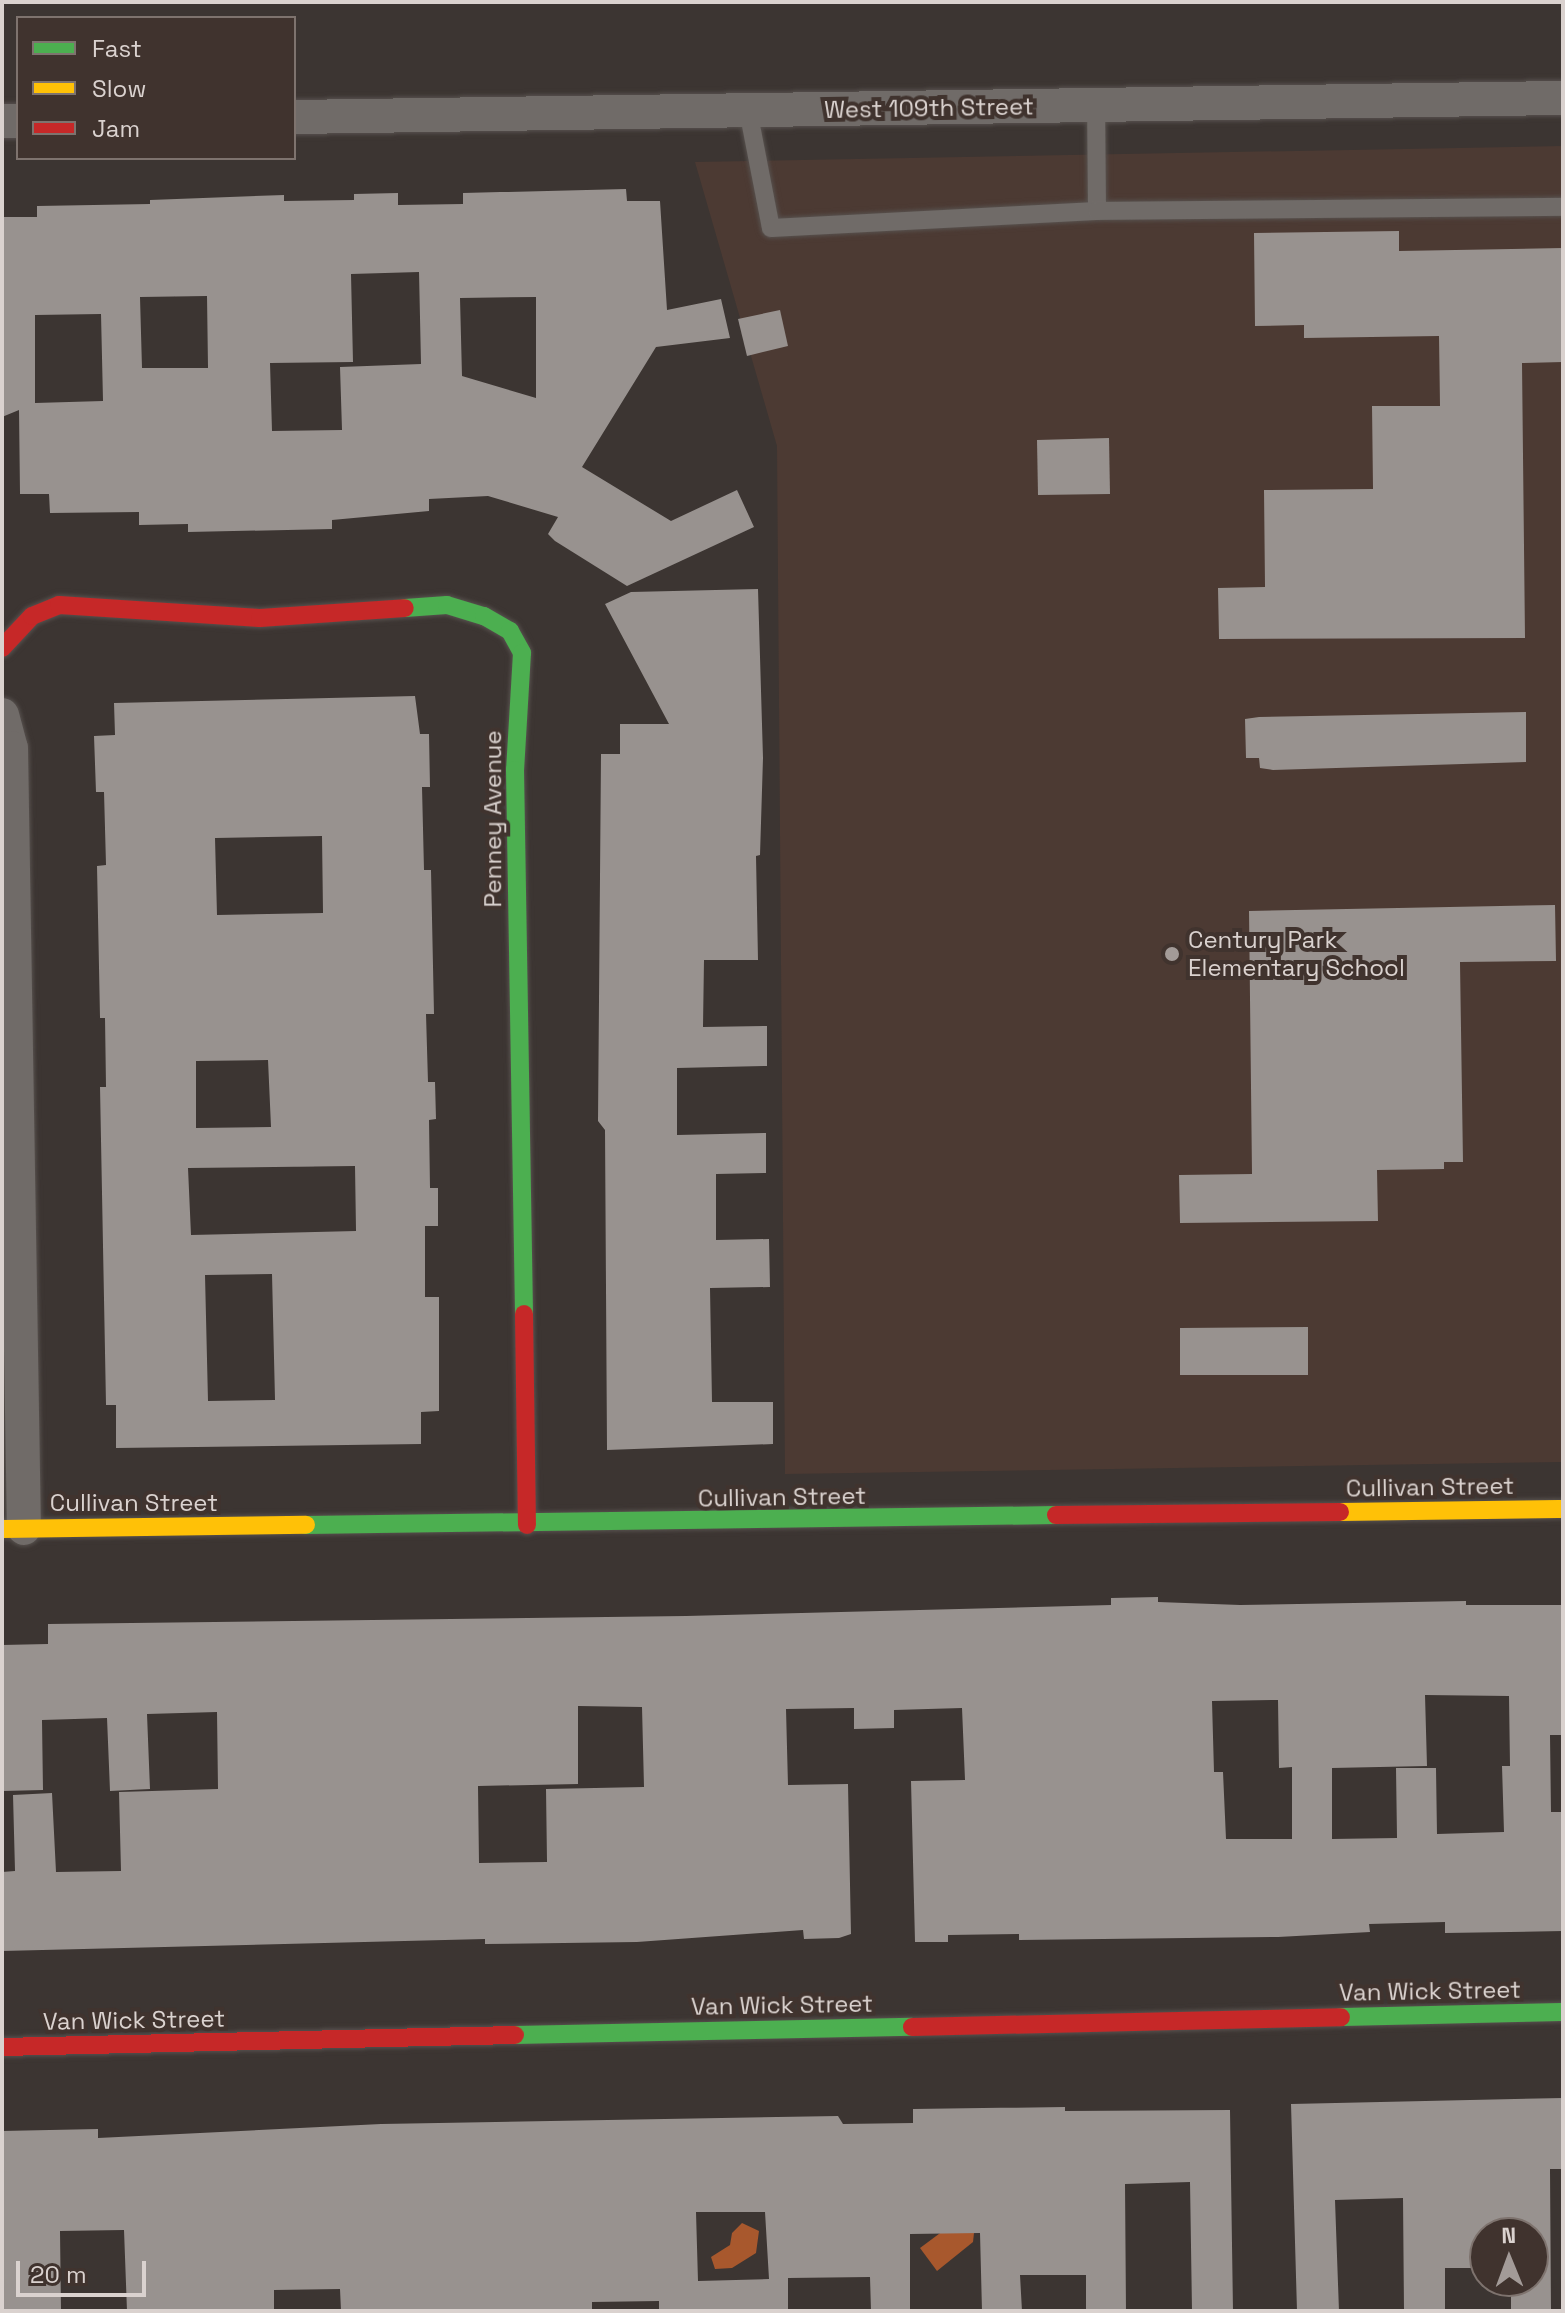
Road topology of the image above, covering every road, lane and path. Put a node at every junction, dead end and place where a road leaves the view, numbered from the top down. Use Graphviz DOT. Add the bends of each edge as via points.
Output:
graph roads {
  1 [pos="1563,98"];
  2 [pos="1096,105"];
  3 [pos="748,110"];
  4 [pos="296,117"];
  5 [pos="1563,207"];
  6 [pos="1097,211"];
  7 [pos="7,641"];
  8 [pos="2,715"];
  9 [pos="1563,1509"];
  10 [pos="527,1525"];
  11 [pos="13,1528"];
  12 [pos="1563,2012"];
  13 [pos="2,2047"];
  1 -- 2 [label="street, West 109th Street"];
  2 -- 3 [label="street, West 109th Street"];
  2 -- 6 [label="lane"];
  3 -- 4 [label="street, West 109th Street"];
  3 -- 6 [label="lane" via="771,228"];
  5 -- 6 [label="lane"];
  7 -- 10 [label="street, Penney Avenue" via="32,616 59,605 260,618 447,605 510,631 522,653 515,770"];
  8 -- 11 [label="street" via="11,748"];
  9 -- 10 [label="street, Cullivan Street"];
  10 -- 11 [label="street, Cullivan Street"];
  12 -- 13 [label="street, Van Wick Street"];
}
